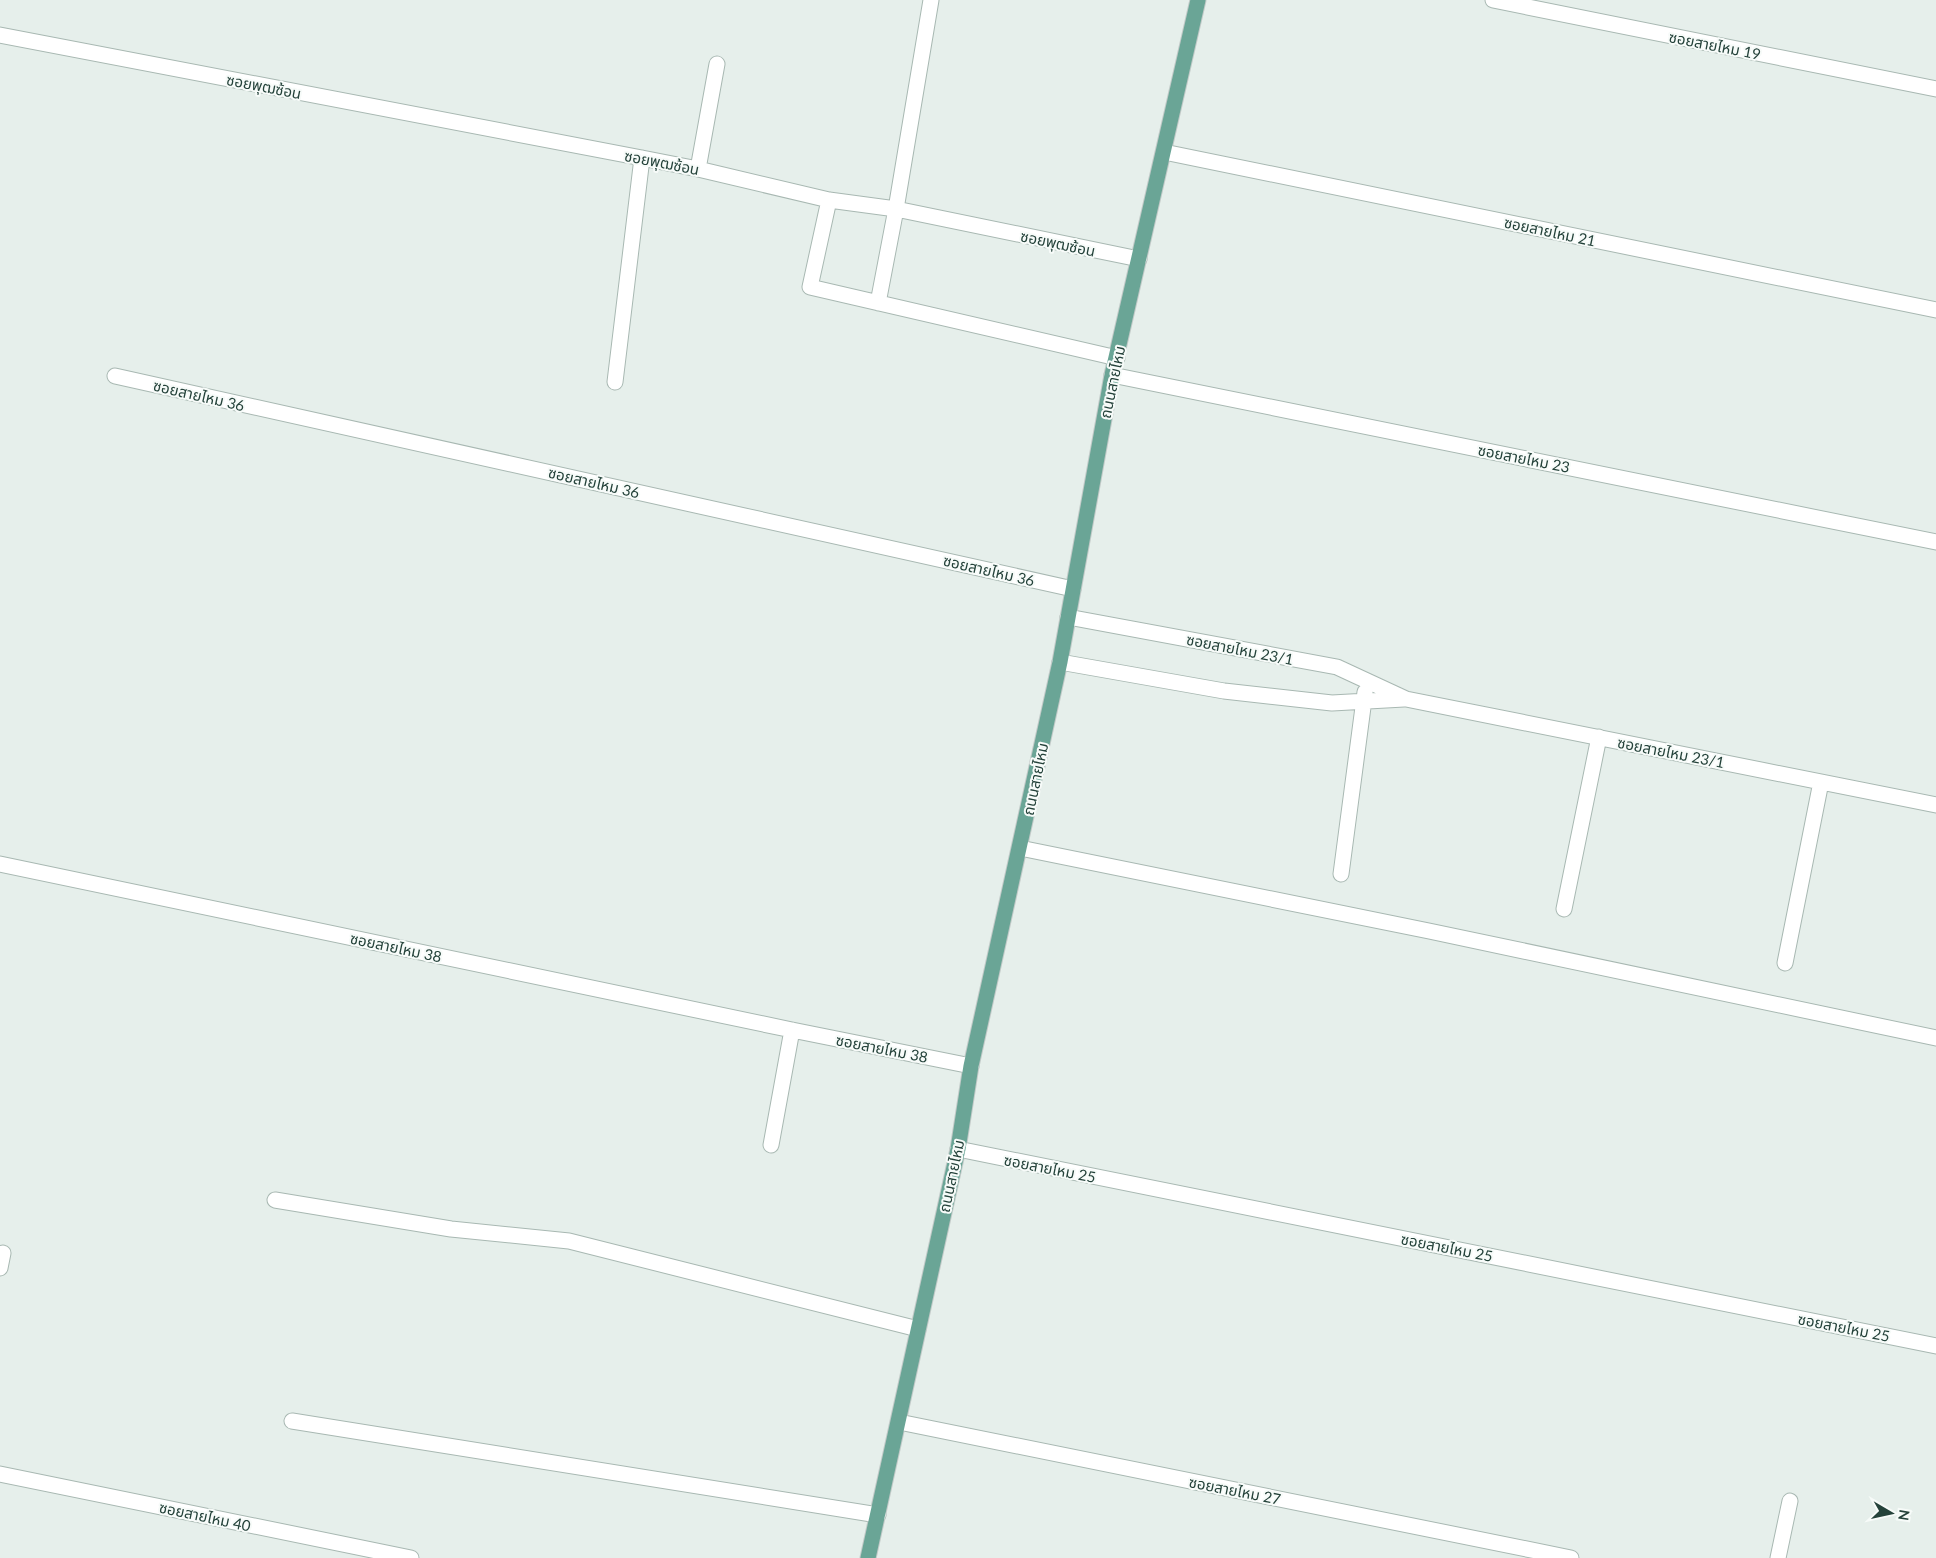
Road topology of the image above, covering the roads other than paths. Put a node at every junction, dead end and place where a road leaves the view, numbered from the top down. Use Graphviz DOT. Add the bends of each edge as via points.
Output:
graph roads {
  1 [pos="931,0"];
  2 [pos="1198,0"];
  3 [pos="1493,0"];
  4 [pos="0,34"];
  5 [pos="716,64"];
  6 [pos="1936,89"];
  7 [pos="1164,152"];
  8 [pos="642,158"];
  9 [pos="698,169"];
  10 [pos="829,200"];
  11 [pos="896,209"];
  12 [pos="1139,259"];
  13 [pos="878,303"];
  14 [pos="1936,310"];
  15 [pos="1117,358"];
  16 [pos="1112,375"];
  17 [pos="115,376"];
  18 [pos="615,382"];
  19 [pos="1936,542"];
  20 [pos="1073,589"];
  21 [pos="1068,617"];
  22 [pos="1060,662"];
  23 [pos="1367,681"];
  24 [pos="1406,699"];
  25 [pos="1363,702"];
  26 [pos="1598,737"];
  27 [pos="1821,782"];
  28 [pos="1936,805"];
  29 [pos="1020,848"];
  30 [pos="0,864"];
  31 [pos="1341,874"];
  32 [pos="1564,909"];
  33 [pos="1785,963"];
  34 [pos="792,1030"];
  35 [pos="1936,1038"];
  36 [pos="972,1066"];
  37 [pos="771,1145"];
  38 [pos="958,1150"];
  39 [pos="275,1200"];
  40 [pos="918,1329"];
  41 [pos="1936,1346"];
  42 [pos="292,1421"];
  43 [pos="899,1422"];
  44 [pos="0,1474"];
  45 [pos="1790,1501"];
  46 [pos="878,1515"];
  47 [pos="411,1558"];
  48 [pos="868,1558"];
  49 [pos="1571,1558"];
  50 [pos="1778,1558"];
  1 -- 11 [label="street"];
  2 -- 7 [label="main road, ถนนสายไหม"];
  3 -- 6 [label="street, ซอยสายไหม 19"];
  4 -- 8 [label="street, ซอยพุฒซ้อน"];
  5 -- 9 [label="street"];
  7 -- 12 [label="main road, ถนนสายไหม"];
  7 -- 14 [label="street, ซอยสายไหม 21"];
  8 -- 9 [label="street, ซอยพุฒซ้อน"];
  8 -- 18 [label="street"];
  9 -- 10 [label="street, ซอยพุฒซ้อน"];
  10 -- 11 [label="street, ซอยพุฒซ้อน"];
  10 -- 13 [label="street" via="810,287"];
  11 -- 12 [label="street, ซอยพุฒซ้อน"];
  11 -- 13 [label="street"];
  12 -- 15 [label="main road, ถนนสายไหม"];
  13 -- 15 [label="street"];
  15 -- 16 [label="main road, ถนนสายไหม"];
  16 -- 19 [label="street, ซอยสายไหม 23"];
  16 -- 20 [label="main road, ถนนสายไหม"];
  17 -- 20 [label="street, ซอยสายไหม 36"];
  20 -- 21 [label="main road, ถนนสายไหม"];
  21 -- 22 [label="main road, ถนนสายไหม"];
  21 -- 23 [label="street, ซอยสายไหม 23/1" via="1337,668"];
  22 -- 25 [label="street, ซอยสายไหม 23/1" via="1224,691 1332,703"];
  22 -- 29 [label="main road, ถนนสายไหม"];
  23 -- 24 [label="street, ซอยสายไหม 23/1"];
  23 -- 25 [label="street"];
  24 -- 25 [label="street, ซอยสายไหม 23/1"];
  24 -- 26 [label="street, ซอยสายไหม 23/1"];
  25 -- 31 [label="street"];
  26 -- 27 [label="street, ซอยสายไหม 23/1"];
  26 -- 32 [label="street"];
  27 -- 28 [label="street, ซอยสายไหม 23/1"];
  27 -- 33 [label="street"];
  29 -- 35 [label="street"];
  29 -- 36 [label="main road, ถนนสายไหม"];
  30 -- 34 [label="street, ซอยสายไหม 38"];
  34 -- 36 [label="street, ซอยสายไหม 38"];
  34 -- 37 [label="street"];
  36 -- 38 [label="main road, ถนนสายไหม"];
  38 -- 40 [label="main road, ถนนสายไหม"];
  38 -- 41 [label="street, ซอยสายไหม 25"];
  39 -- 40 [label="street" via="451,1229 569,1241"];
  40 -- 43 [label="main road, ถนนสายไหม"];
  42 -- 46 [label="street"];
  43 -- 46 [label="main road, ถนนสายไหม"];
  43 -- 49 [label="street, ซอยสายไหม 27"];
  44 -- 47 [label="street, ซอยสายไหม 40"];
  45 -- 50 [label="street"];
  46 -- 48 [label="main road, ถนนสายไหม"];
}
